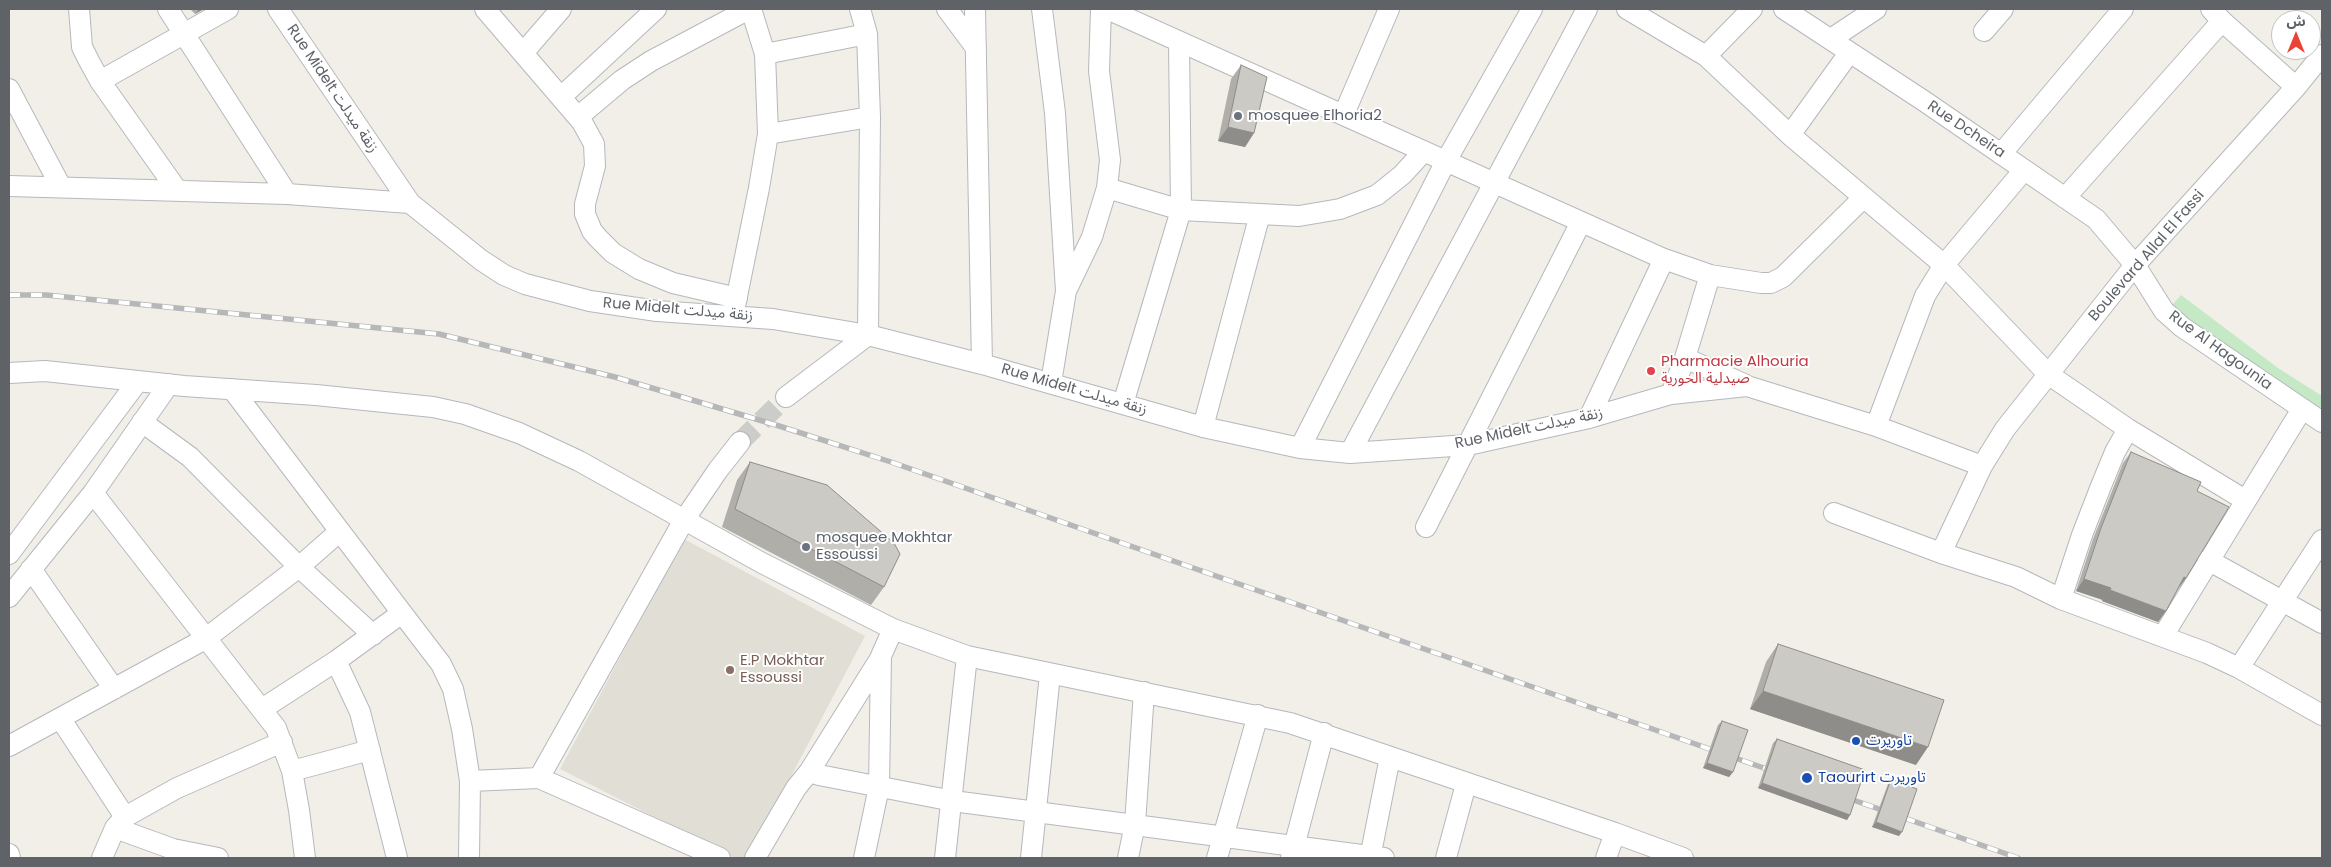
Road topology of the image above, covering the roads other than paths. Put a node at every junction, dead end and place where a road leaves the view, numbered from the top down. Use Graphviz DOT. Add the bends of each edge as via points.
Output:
graph roads {
  1 [pos="78,9"];
  2 [pos="168,9"];
  3 [pos="228,9"];
  4 [pos="278,9"];
  5 [pos="485,9"];
  6 [pos="561,9"];
  7 [pos="656,9"];
  8 [pos="750,9"];
  9 [pos="860,9"];
  10 [pos="947,9"];
  11 [pos="975,9"];
  12 [pos="1042,9"];
  13 [pos="1101,9"];
  14 [pos="1107,9"];
  15 [pos="1389,9"];
  16 [pos="1532,9"];
  17 [pos="1587,9"];
  18 [pos="1627,9"];
  19 [pos="1752,9"];
  20 [pos="1784,9"];
  21 [pos="1876,9"];
  22 [pos="2003,9"];
  23 [pos="2124,9"];
  24 [pos="2216,15"];
  25 [pos="1984,31"];
  26 [pos="183,33"];
  27 [pos="867,34"];
  28 [pos="1831,39"];
  29 [pos="1179,43"];
  30 [pos="976,48"];
  31 [pos="523,53"];
  32 [pos="1849,53"];
  33 [pos="765,54"];
  34 [pos="2322,55"];
  35 [pos="1706,56"];
  36 [pos="100,82"];
  37 [pos="2296,87"];
  38 [pos="9,90"];
  39 [pos="561,97"];
  40 [pos="1344,114"];
  41 [pos="578,117"];
  42 [pos="870,117"];
  43 [pos="768,134"];
  44 [pos="1790,136"];
  45 [pos="1424,151"];
  46 [pos="2001,154"];
  47 [pos="1446,161"];
  48 [pos="2024,170"];
  49 [pos="1494,183"];
  50 [pos="9,186"];
  51 [pos="61,187"];
  52 [pos="1107,188"];
  53 [pos="177,190"];
  54 [pos="286,194"];
  55 [pos="1863,198"];
  56 [pos="2066,198"];
  57 [pos="410,203"];
  58 [pos="1181,210"];
  59 [pos="1260,214"];
  60 [pos="1581,222"];
  61 [pos="1664,259"];
  62 [pos="1944,265"];
  63 [pos="2135,265"];
  64 [pos="1710,275"];
  65 [pos="1066,290"];
  66 [pos="735,306"];
  67 [pos="868,335"];
  68 [pos="1685,358"];
  69 [pos="982,364"];
  70 [pos="9,373"];
  71 [pos="2048,374"];
  72 [pos="138,381"];
  73 [pos="1051,383"];
  74 [pos="169,384"];
  75 [pos="1747,386"];
  76 [pos="232,389"];
  77 [pos="1671,394"];
  78 [pos="786,397"];
  79 [pos="1123,404"];
  80 [pos="2302,410"];
  81 [pos="1588,418"];
  82 [pos="142,422"];
  83 [pos="2322,422"];
  84 [pos="1876,426"];
  85 [pos="1203,427"];
  86 [pos="2128,429"];
  87 [pos="740,442"];
  88 [pos="1468,445"];
  89 [pos="1300,448"];
  90 [pos="1350,453"];
  91 [pos="1982,466"];
  92 [pos="93,493"];
  93 [pos="2245,500"];
  94 [pos="1834,513"];
  95 [pos="684,520"];
  96 [pos="1426,527"];
  97 [pos="340,531"];
  98 [pos="2322,540"];
  99 [pos="10,549"];
  100 [pos="1941,553"];
  101 [pos="2208,560"];
  102 [pos="300,567"];
  103 [pos="31,570"];
  104 [pos="9,598"];
  105 [pos="2061,599"];
  106 [pos="2284,602"];
  107 [pos="402,613"];
  108 [pos="2322,623"];
  109 [pos="893,629"];
  110 [pos="373,635"];
  111 [pos="2163,636"];
  112 [pos="205,639"];
  113 [pos="881,656"];
  114 [pos="967,656"];
  115 [pos="336,661"];
  116 [pos="2239,668"];
  117 [pos="1050,674"];
  118 [pos="114,689"];
  119 [pos="1144,692"];
  120 [pos="262,709"];
  121 [pos="2322,714"];
  122 [pos="1258,715"];
  123 [pos="60,718"];
  124 [pos="1324,734"];
  125 [pos="282,742"];
  126 [pos="9,746"];
  127 [pos="370,750"];
  128 [pos="1390,757"];
  129 [pos="292,771"];
  130 [pos="809,772"];
  131 [pos="539,778"];
  132 [pos="470,781"];
  133 [pos="1466,784"];
  134 [pos="879,787"];
  135 [pos="953,801"];
  136 [pos="1036,810"];
  137 [pos="120,823"];
  138 [pos="1135,824"];
  139 [pos="1615,833"];
  140 [pos="1222,836"];
  141 [pos="1292,852"];
  142 [pos="9,854"];
  143 [pos="1375,857"];
  144 [pos="10,858"];
  145 [pos="102,858"];
  146 [pos="218,858"];
  147 [pos="305,858"];
  148 [pos="397,858"];
  149 [pos="469,858"];
  150 [pos="720,858"];
  151 [pos="755,858"];
  152 [pos="864,858"];
  153 [pos="945,858"];
  154 [pos="1031,858"];
  155 [pos="1128,858"];
  156 [pos="1217,858"];
  157 [pos="1446,858"];
  158 [pos="1606,858"];
  159 [pos="1683,858"];
  1 -- 36 [label="street" via="82,46"];
  2 -- 26 [label="street"];
  3 -- 26 [label="street"];
  4 -- 57 [label="street, Rue Midelt زنقة ميدلت"];
  5 -- 31 [label="street"];
  6 -- 31 [label="street"];
  7 -- 39 [label="street"];
  8 -- 33 [label="street"];
  8 -- 41 [label="street" via="651,61 622,80"];
  9 -- 27 [label="street"];
  10 -- 30 [label="street"];
  11 -- 30 [label="street"];
  12 -- 65 [label="street" via="1055,113"];
  13 -- 52 [label="street" via="1099,71 1110,160"];
  14 -- 29 [label="street"];
  15 -- 40 [label="street"];
  16 -- 47 [label="street"];
  17 -- 49 [label="street"];
  18 -- 35 [label="street"];
  19 -- 35 [label="street"];
  20 -- 28 [label="street, Rue Dcheira"];
  21 -- 28 [label="street"];
  22 -- 25 [label="street"];
  23 -- 46 [label="street"];
  24 -- 37 [label="street"];
  24 -- 56 [label="street"];
  26 -- 36 [label="street"];
  26 -- 54 [label="street"];
  27 -- 33 [label="street"];
  27 -- 42 [label="street"];
  28 -- 32 [label="street, Rue Dcheira"];
  29 -- 40 [label="street"];
  29 -- 58 [label="street"];
  30 -- 69 [label="street"];
  31 -- 39 [label="street"];
  32 -- 44 [label="street"];
  32 -- 46 [label="street, Rue Dcheira"];
  33 -- 43 [label="street"];
  34 -- 37 [label="street, Boulevard Allal El Fassi"];
  35 -- 44 [label="street"];
  36 -- 53 [label="street"];
  37 -- 63 [label="street, Boulevard Allal El Fassi"];
  38 -- 51 [label="street"];
  39 -- 41 [label="street"];
  40 -- 45 [label="street"];
  41 -- 66 [label="street" via="594,144 595,166 585,204 592,231 612,253 639,269"];
  42 -- 43 [label="street"];
  42 -- 67 [label="street"];
  43 -- 66 [label="street"];
  44 -- 55 [label="street"];
  45 -- 47 [label="street"];
  45 -- 59 [label="street" via="1377,195 1340,209 1299,216"];
  46 -- 48 [label="street, Rue Dcheira"];
  47 -- 49 [label="street"];
  47 -- 89 [label="street"];
  48 -- 56 [label="street, Rue Dcheira"];
  48 -- 62 [label="street"];
  49 -- 60 [label="street"];
  49 -- 90 [label="street"];
  50 -- 51 [label="street"];
  51 -- 53 [label="street"];
  52 -- 58 [label="street"];
  52 -- 65 [label="street" via="1092,237"];
  53 -- 54 [label="street"];
  54 -- 57 [label="street"];
  55 -- 62 [label="street"];
  55 -- 64 [label="street" via="1783,277 1771,283 1761,283"];
  56 -- 63 [label="street, Rue Dcheira" via="2096,220"];
  57 -- 66 [label="street, Rue Midelt زنقة ميدلت" via="481,260 525,284 624,308"];
  58 -- 59 [label="street"];
  58 -- 79 [label="street"];
  59 -- 85 [label="street"];
  60 -- 61 [label="street"];
  60 -- 88 [label="street"];
  61 -- 64 [label="street"];
  61 -- 81 [label="street"];
  62 -- 71 [label="street"];
  62 -- 84 [label="street" via="1924,296"];
  63 -- 71 [label="street, Boulevard Allal El Fassi"];
  63 -- 80 [label="street, Rue Al Hagounia" via="2164,311 2182,327"];
  64 -- 68 [label="street"];
  65 -- 73 [label="street"];
  66 -- 67 [label="street, Rue Midelt زنقة ميدلت"];
  67 -- 69 [label="street, Rue Midelt زنقة ميدلت"];
  67 -- 78 [label="street"];
  68 -- 75 [label="street"];
  68 -- 77 [label="street"];
  69 -- 73 [label="street, Rue Midelt زنقة ميدلت"];
  70 -- 72 [label="street" via="45,371"];
  71 -- 86 [label="street"];
  71 -- 91 [label="street, Boulevard Allal El Fassi" via="2005,429"];
  72 -- 74 [label="street"];
  72 -- 99 [label="street"];
  73 -- 79 [label="street, Rue Midelt زنقة ميدلت"];
  74 -- 76 [label="street"];
  74 -- 82 [label="street"];
  75 -- 77 [label="street, Rue Midelt زنقة ميدلت"];
  75 -- 84 [label="street, Rue Midelt زنقة ميدلت"];
  76 -- 95 [label="street" via="384,401 465,414 578,461"];
  76 -- 97 [label="street"];
  77 -- 81 [label="street, Rue Midelt زنقة ميدلت"];
  79 -- 85 [label="street, Rue Midelt زنقة ميدلت"];
  80 -- 83 [label="street, Rue Al Hagounia"];
  80 -- 93 [label="street"];
  81 -- 88 [label="street, Rue Midelt زنقة ميدلت"];
  82 -- 92 [label="street"];
  82 -- 102 [label="street" via="190,457"];
  84 -- 91 [label="street, Rue Midelt زنقة ميدلت"];
  85 -- 89 [label="street, Rue Midelt زنقة ميدلت"];
  86 -- 93 [label="street"];
  86 -- 105 [label="street" via="2101,486"];
  87 -- 95 [label="street"];
  88 -- 90 [label="street, Rue Midelt زنقة ميدلت"];
  88 -- 96 [label="street"];
  89 -- 90 [label="street, Rue Midelt زنقة ميدلت"];
  91 -- 100 [label="street, Boulevard Allal El Fassi"];
  92 -- 103 [label="street"];
  92 -- 112 [label="street"];
  93 -- 101 [label="street"];
  94 -- 100 [label="street"];
  95 -- 109 [label="street"];
  95 -- 131 [label="street"];
  97 -- 102 [label="street"];
  97 -- 107 [label="street"];
  98 -- 106 [label="street"];
  100 -- 105 [label="street" via="2016,577"];
  101 -- 106 [label="street"];
  101 -- 111 [label="street"];
  102 -- 110 [label="street"];
  102 -- 112 [label="street"];
  103 -- 104 [label="street"];
  103 -- 118 [label="street"];
  105 -- 111 [label="street"];
  106 -- 108 [label="street"];
  106 -- 116 [label="street"];
  107 -- 110 [label="street"];
  107 -- 132 [label="street" via="441,664 453,689"];
  109 -- 113 [label="street"];
  109 -- 114 [label="street"];
  110 -- 115 [label="street"];
  111 -- 116 [label="street"];
  112 -- 118 [label="street"];
  112 -- 120 [label="street"];
  113 -- 130 [label="street"];
  113 -- 134 [label="street"];
  114 -- 117 [label="street"];
  114 -- 135 [label="street"];
  115 -- 120 [label="street"];
  115 -- 127 [label="street" via="360,712"];
  116 -- 121 [label="street"];
  117 -- 119 [label="street"];
  117 -- 136 [label="street"];
  118 -- 123 [label="street"];
  119 -- 122 [label="street"];
  119 -- 138 [label="street"];
  120 -- 125 [label="street"];
  122 -- 124 [label="street"];
  122 -- 140 [label="street"];
  123 -- 126 [label="street"];
  123 -- 137 [label="street"];
  124 -- 128 [label="street"];
  124 -- 141 [label="street"];
  125 -- 129 [label="street"];
  125 -- 137 [label="street" via="177,788"];
  127 -- 129 [label="street"];
  127 -- 148 [label="street"];
  128 -- 133 [label="street"];
  128 -- 143 [label="street"];
  129 -- 147 [label="street"];
  130 -- 134 [label="street"];
  130 -- 151 [label="street" via="796,788"];
  131 -- 132 [label="street"];
  131 -- 150 [label="street"];
  132 -- 149 [label="street"];
  133 -- 139 [label="street"];
  133 -- 157 [label="street"];
  134 -- 135 [label="street"];
  134 -- 152 [label="street"];
  135 -- 136 [label="street"];
  135 -- 153 [label="street"];
  136 -- 138 [label="street"];
  136 -- 154 [label="street"];
  137 -- 145 [label="street"];
  137 -- 146 [label="street" via="173,849"];
  138 -- 140 [label="street"];
  138 -- 155 [label="street"];
  139 -- 158 [label="street"];
  139 -- 159 [label="street"];
  140 -- 141 [label="street"];
  140 -- 156 [label="street"];
  141 -- 143 [label="street"];
  142 -- 144 [label="street"];
}
